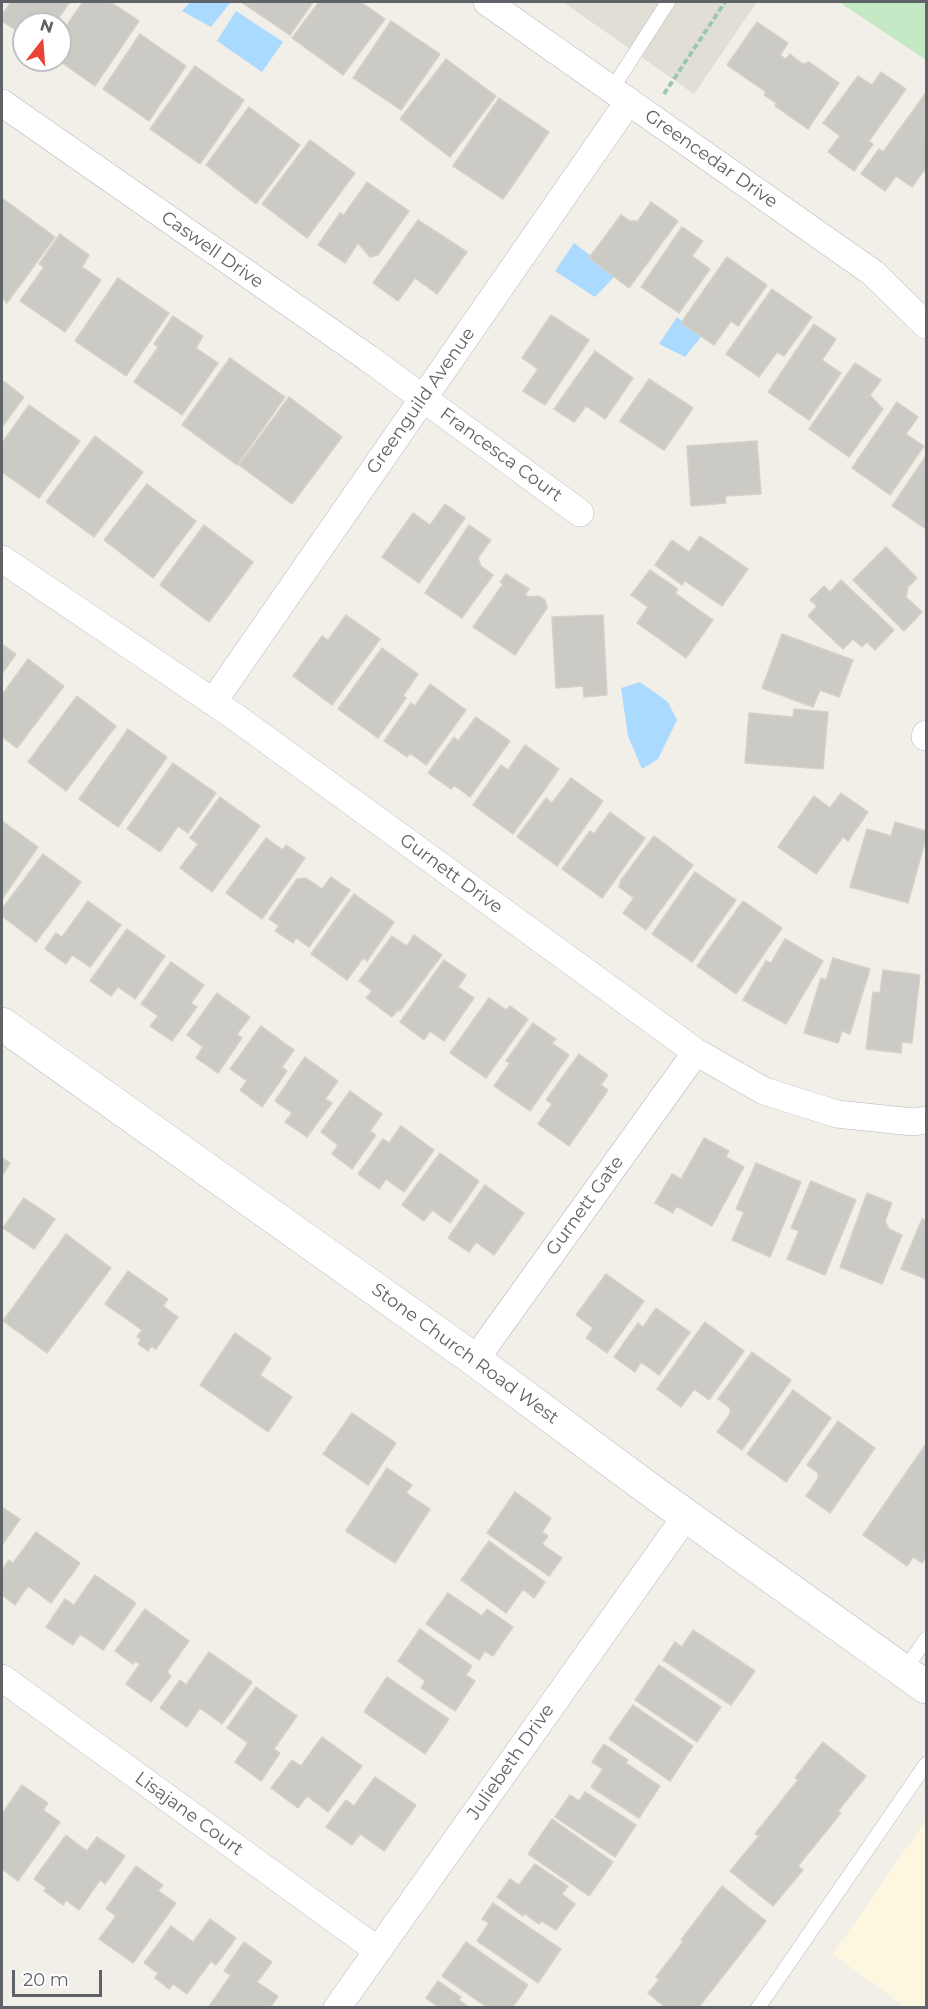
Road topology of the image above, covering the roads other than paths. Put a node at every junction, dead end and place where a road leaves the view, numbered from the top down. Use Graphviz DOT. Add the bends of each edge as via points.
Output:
graph roads {
  1 [pos="488,2"];
  2 [pos="668,2"];
  3 [pos="621,95"];
  4 [pos="2,103"];
  5 [pos="927,325"];
  6 [pos="422,399"];
  7 [pos="580,513"];
  8 [pos="2,560"];
  9 [pos="213,702"];
  10 [pos="2,1024"];
  11 [pos="696,1052"];
  12 [pos="927,1120"];
  13 [pos="475,1360"];
  14 [pos="686,1516"];
  15 [pos="927,1639"];
  16 [pos="2,1678"];
  17 [pos="915,1679"];
  18 [pos="927,1764"];
  19 [pos="377,1950"];
  20 [pos="337,2007"];
  21 [pos="758,2007"];
  1 -- 3 [label="street, Greencedar Drive"];
  2 -- 3 [label="lane"];
  3 -- 5 [label="street, Greencedar Drive" via="873,273"];
  3 -- 6 [label="street, Greenguild Avenue"];
  4 -- 6 [label="street, Caswell Drive"];
  6 -- 7 [label="street, Francesca Court"];
  6 -- 9 [label="street, Greenguild Avenue"];
  8 -- 9 [label="street, Gurnett Drive"];
  9 -- 11 [label="street, Gurnett Drive"];
  10 -- 13 [label="main road, Stone Church Road West"];
  11 -- 12 [label="street, Gurnett Drive" via="764,1091 837,1114"];
  11 -- 13 [label="street, Gurnett Gate"];
  13 -- 14 [label="main road, Stone Church Road West"];
  14 -- 17 [label="main road, Stone Church Road West"];
  14 -- 19 [label="street, Juliebeth Drive"];
  15 -- 17 [label="lane"];
  16 -- 19 [label="street, Lisajane Court"];
  18 -- 21 [label="lane"];
  19 -- 20 [label="street, Juliebeth Drive"];
}
